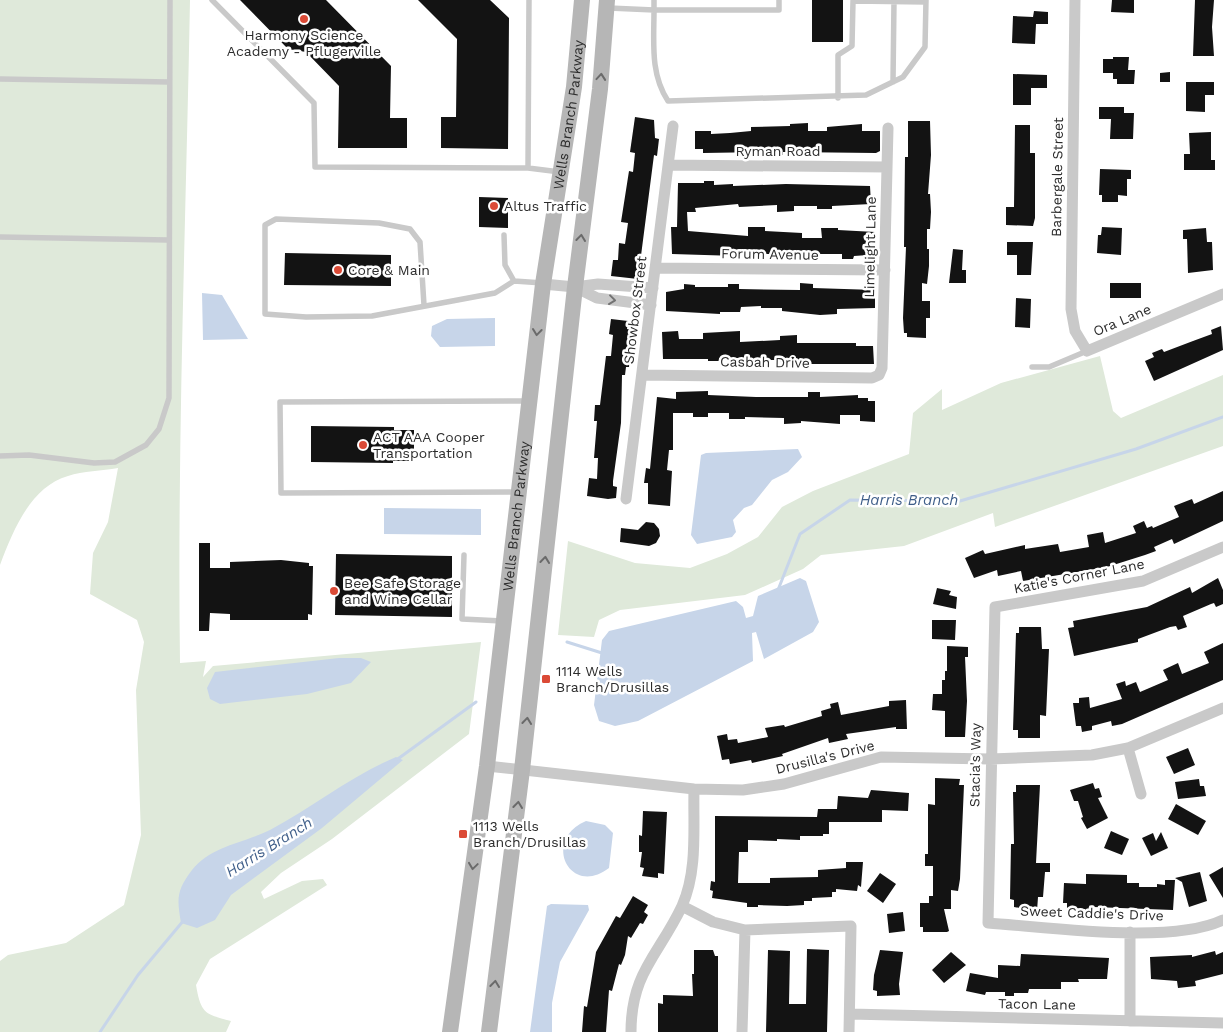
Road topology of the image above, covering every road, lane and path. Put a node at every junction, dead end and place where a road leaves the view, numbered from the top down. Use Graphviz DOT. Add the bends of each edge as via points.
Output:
graph roads {
  1 [pos="170,0"];
  2 [pos="212,0"];
  3 [pos="529,0"];
  4 [pos="582,0"];
  5 [pos="654,0"];
  6 [pos="779,0"];
  7 [pos="1075,0"];
  8 [pos="926,1"];
  9 [pos="894,2"];
  10 [pos="606,3"];
  11 [pos="654,10"];
  12 [pos="0,79"];
  13 [pos="169,82"];
  14 [pos="893,82"];
  15 [pos="838,98"];
  16 [pos="673,126"];
  17 [pos="888,128"];
  18 [pos="668,165"];
  19 [pos="887,167"];
  20 [pos="528,168"];
  21 [pos="560,172"];
  22 [pos="504,235"];
  23 [pos="0,237"];
  24 [pos="168,240"];
  25 [pos="656,268"];
  26 [pos="885,270"];
  27 [pos="514,280"];
  28 [pos="543,284"];
  29 [pos="575,287"];
  30 [pos="653,288"];
  31 [pos="1223,294"];
  32 [pos="424,305"];
  33 [pos="651,305"];
  34 [pos="1087,351"];
  35 [pos="1032,367"];
  36 [pos="882,368"];
  37 [pos="642,375"];
  38 [pos="529,401"];
  39 [pos="0,456"];
  40 [pos="519,492"];
  41 [pos="626,499"];
  42 [pos="1223,547"];
  43 [pos="464,555"];
  44 [pos="994,607"];
  45 [pos="504,621"];
  46 [pos="1223,708"];
  47 [pos="1128,748"];
  48 [pos="990,759"];
  49 [pos="487,766"];
  50 [pos="522,770"];
  51 [pos="694,789"];
  52 [pos="1141,794"];
  53 [pos="682,906"];
  54 [pos="1223,920"];
  55 [pos="988,923"];
  56 [pos="745,930"];
  57 [pos="1130,932"];
  58 [pos="850,1014"];
  59 [pos="1130,1021"];
  60 [pos="1223,1023"];
  61 [pos="450,1032"];
  62 [pos="489,1032"];
  63 [pos="631,1032"];
  64 [pos="742,1032"];
  65 [pos="849,1032"];
  1 -- 13 [label="lane"];
  2 -- 20 [label="lane" via="314,103 315,167"];
  3 -- 20 [label="lane"];
  4 -- 21 [label="main road, Wells Branch Parkway" via="574,87"];
  5 -- 11 [label="lane"];
  6 -- 11 [label="lane" via="779,10"];
  7 -- 34 [label="street, Barbergale Street" via="1071,309 1075,331"];
  8 -- 9 [label="lane"];
  8 -- 14 [label="lane" via="925,47 903,77"];
  9 -- 14 [label="lane"];
  9 -- 15 [label="lane" via="853,1 852,46 838,55"];
  10 -- 11 [label="lane"];
  29 -- 10 [label="main road, Wells Branch Parkway, one-way" via="600,89"];
  11 -- 15 [label="lane" via="655,72 659,88 668,102"];
  12 -- 13 [label="lane"];
  13 -- 24 [label="lane"];
  14 -- 15 [label="lane" via="866,95"];
  16 -- 18 [label="street, Showbox Street"];
  17 -- 19 [label="street, Limelight Lane"];
  18 -- 19 [label="street, Ryman Road"];
  18 -- 25 [label="street, Showbox Street"];
  19 -- 26 [label="street, Limelight Lane"];
  20 -- 21 [label="lane"];
  21 -- 28 [label="main road, Wells Branch Parkway"];
  22 -- 27 [label="lane" via="505,265"];
  23 -- 24 [label="lane"];
  24 -- 39 [label="lane" via="169,398 160,429 146,445 115,462 94,463 29,455"];
  25 -- 26 [label="street, Forum Avenue"];
  25 -- 30 [label="street, Showbox Street"];
  26 -- 36 [label="street, Limelight Lane"];
  27 -- 28 [label="lane"];
  27 -- 32 [label="lane" via="495,294"];
  28 -- 29 [label="street"];
  28 -- 38 [label="main road, Wells Branch Parkway, one-way"];
  29 -- 30 [label="street" via="598,284"];
  29 -- 33 [label="street, one-way" via="597,298"];
  50 -- 29 [label="main road, Wells Branch Parkway, one-way"];
  30 -- 33 [label="street, Showbox Street"];
  31 -- 34 [label="street, Ora Lane"];
  32 -- 32 [label="lane" via="420,242 410,229 379,223 276,219 264,225 265,314 372,316"];
  33 -- 37 [label="street, Showbox Street"];
  34 -- 35 [label="lane, Ora Lane" via="1050,367"];
  36 -- 37 [label="street, Casbah Drive" via="879,375 872,378"];
  37 -- 41 [label="street, Showbox Street"];
  38 -- 40 [label="main road, Wells Branch Parkway"];
  38 -- 40 [label="lane" via="280,402 280,493"];
  40 -- 45 [label="main road, Wells Branch Parkway"];
  42 -- 44 [label="street, Katie's Corner Lane" via="1143,581"];
  43 -- 45 [label="lane" via="462,619"];
  44 -- 48 [label="street, Stacia's Way"];
  45 -- 49 [label="main road, Wells Branch Parkway"];
  46 -- 47 [label="street, Drusilla's Drive"];
  47 -- 48 [label="street, Drusilla's Drive" via="1092,755"];
  47 -- 52 [label="street"];
  48 -- 51 [label="street, Drusilla's Drive" via="881,757 784,784 744,790"];
  48 -- 55 [label="street, Stacia's Way"];
  49 -- 50 [label="street, Drusilla's Drive"];
  49 -- 61 [label="main road, Wells Branch Parkway, one-way"];
  50 -- 51 [label="street, Drusilla's Drive"];
  62 -- 50 [label="main road, Wells Branch Parkway, one-way"];
  51 -- 53 [label="street" via="692,855"];
  53 -- 56 [label="street" via="713,922"];
  53 -- 63 [label="street" via="636,988"];
  54 -- 57 [label="street, Sweet Caddie's Drive" via="1195,930"];
  55 -- 57 [label="street, Sweet Caddie's Drive"];
  56 -- 58 [label="street" via="850,926"];
  56 -- 64 [label="street"];
  57 -- 59 [label="street"];
  58 -- 59 [label="street, Tacon Lane"];
  58 -- 65 [label="street"];
  59 -- 60 [label="street, Tacon Lane"];
}
